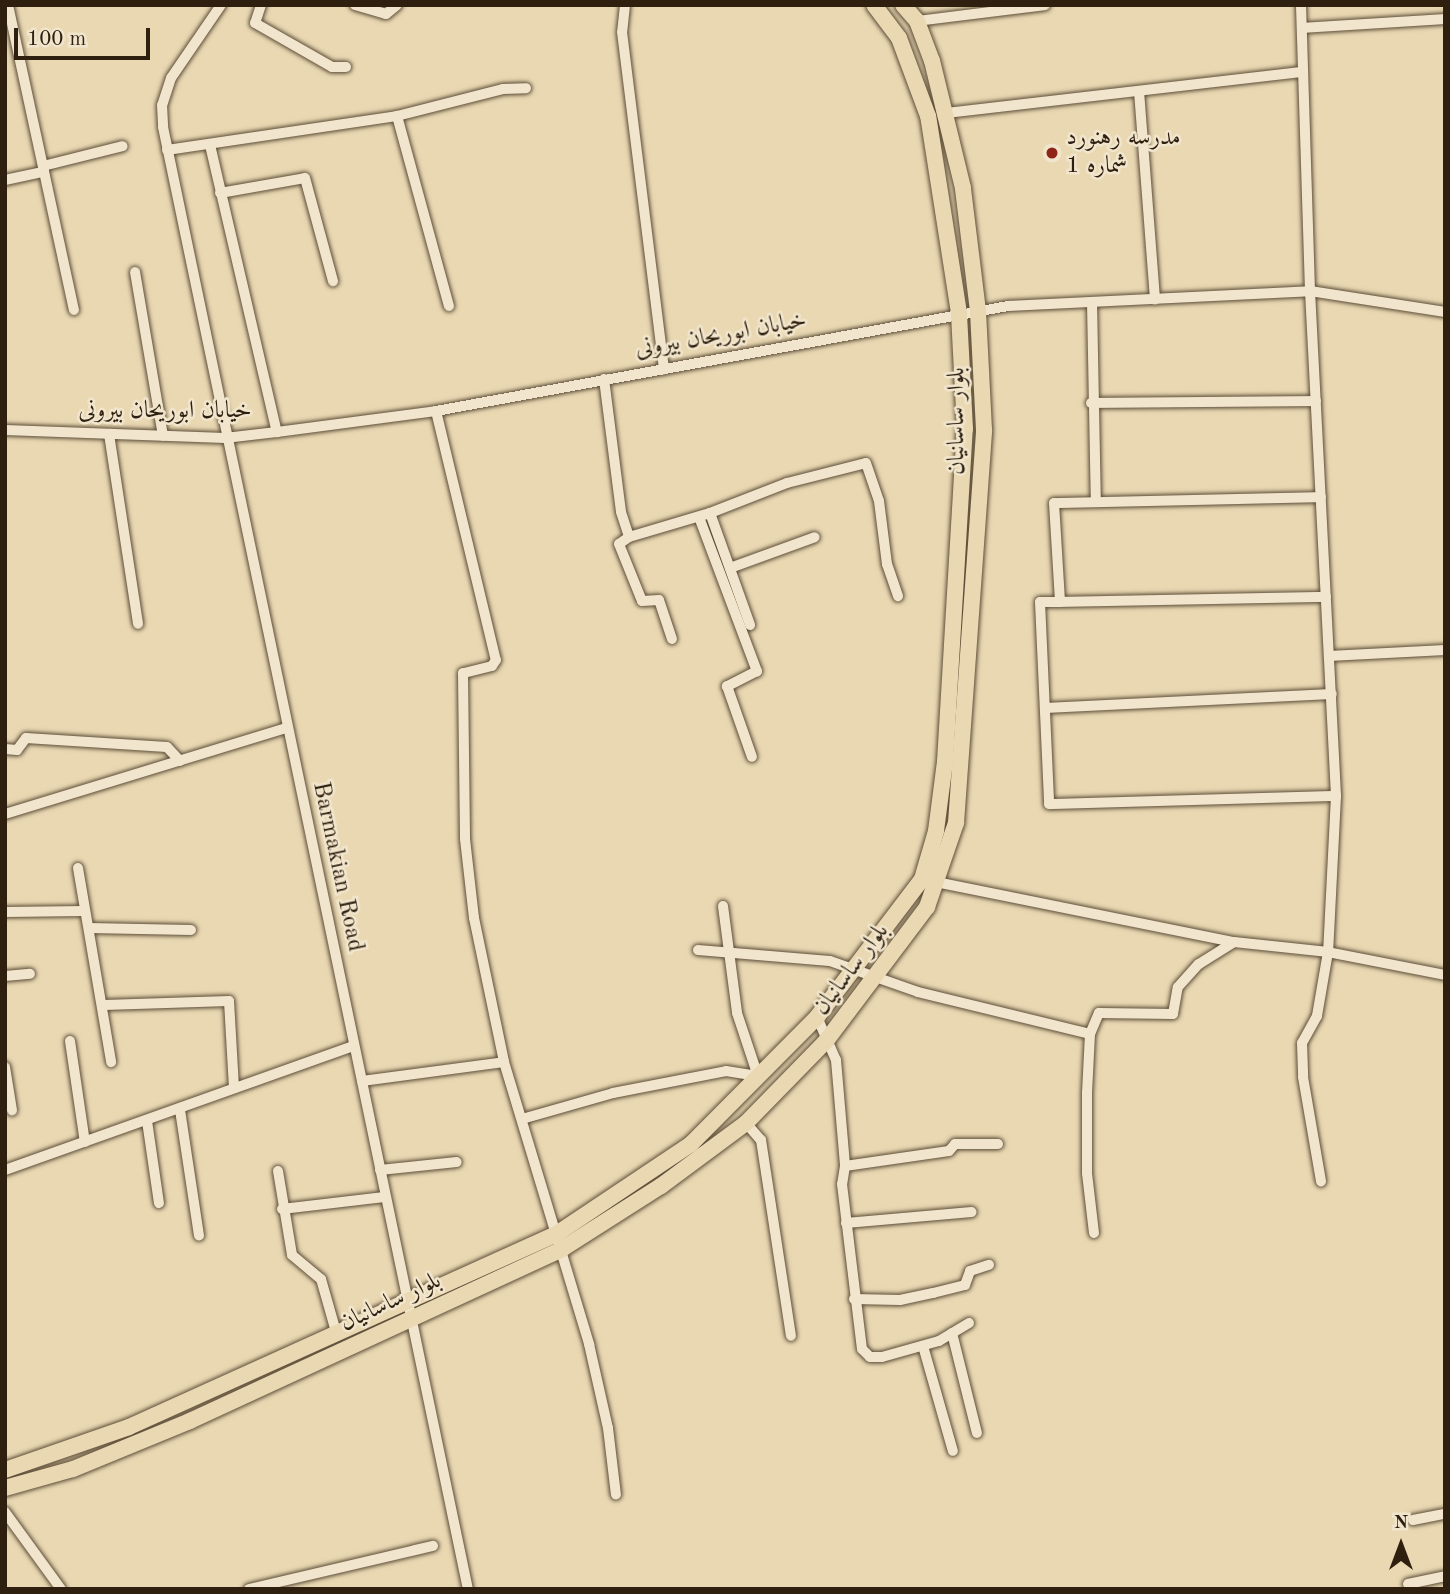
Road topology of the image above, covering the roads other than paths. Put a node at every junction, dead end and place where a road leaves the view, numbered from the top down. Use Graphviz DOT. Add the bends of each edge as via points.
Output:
graph roads {
  1 [pos="8,5"];
  2 [pos="221,5"];
  3 [pos="261,5"];
  4 [pos="355,5"];
  5 [pos="397,5"];
  6 [pos="625,5"];
  7 [pos="874,5"];
  8 [pos="903,5"];
  9 [pos="1045,5"];
  10 [pos="1301,5"];
  11 [pos="1445,19"];
  12 [pos="916,21"];
  13 [pos="1302,28"];
  14 [pos="346,66"];
  15 [pos="1303,72"];
  16 [pos="526,88"];
  17 [pos="1139,91"];
  18 [pos="947,113"];
  19 [pos="397,116"];
  20 [pos="210,145"];
  21 [pos="124,146"];
  22 [pos="167,150"];
  23 [pos="44,169"];
  24 [pos="5,180"];
  25 [pos="220,193"];
  26 [pos="135,272"];
  27 [pos="333,281"];
  28 [pos="1310,291"];
  29 [pos="1156,299"];
  30 [pos="1092,302"];
  31 [pos="449,306"];
  32 [pos="74,310"];
  33 [pos="978,310"];
  34 [pos="1445,312"];
  35 [pos="959,313"];
  36 [pos="664,369"];
  37 [pos="604,379"];
  38 [pos="1316,401"];
  39 [pos="1091,403"];
  40 [pos="436,411"];
  41 [pos="5,430"];
  42 [pos="277,432"];
  43 [pos="109,434"];
  44 [pos="163,436"];
  45 [pos="225,438"];
  46 [pos="1321,497"];
  47 [pos="1096,502"];
  48 [pos="710,513"];
  49 [pos="699,517"];
  50 [pos="629,537"];
  51 [pos="814,537"];
  52 [pos="730,568"];
  53 [pos="898,596"];
  54 [pos="1326,597"];
  55 [pos="1060,602"];
  56 [pos="138,624"];
  57 [pos="750,625"];
  58 [pos="673,639"];
  59 [pos="1445,650"];
  60 [pos="1329,656"];
  61 [pos="1332,694"];
  62 [pos="1045,708"];
  63 [pos="286,728"];
  64 [pos="5,749"];
  65 [pos="752,757"];
  66 [pos="180,761"];
  67 [pos="1336,796"];
  68 [pos="5,814"];
  69 [pos="78,868"];
  70 [pos="922,879"];
  71 [pos="939,882"];
  72 [pos="723,906"];
  73 [pos="84,911"];
  74 [pos="5,912"];
  75 [pos="89,928"];
  76 [pos="191,930"];
  77 [pos="1234,942"];
  78 [pos="698,950"];
  79 [pos="1328,952"];
  80 [pos="731,953"];
  81 [pos="857,971"];
  82 [pos="30,974"];
  83 [pos="1445,975"];
  84 [pos="5,976"];
  85 [pos="878,978"];
  86 [pos="104,1005"];
  87 [pos="817,1017"];
  88 [pos="1090,1034"];
  89 [pos="70,1041"];
  90 [pos="826,1041"];
  91 [pos="354,1046"];
  92 [pos="111,1062"];
  93 [pos="504,1062"];
  94 [pos="5,1067"];
  95 [pos="758,1076"];
  96 [pos="362,1081"];
  97 [pos="234,1088"];
  98 [pos="12,1110"];
  99 [pos="180,1110"];
  100 [pos="522,1119"];
  101 [pos="147,1121"];
  102 [pos="746,1123"];
  103 [pos="85,1142"];
  104 [pos="998,1144"];
  105 [pos="457,1163"];
  106 [pos="845,1166"];
  107 [pos="5,1170"];
  108 [pos="380,1170"];
  109 [pos="278,1171"];
  110 [pos="1321,1181"];
  111 [pos="384,1196"];
  112 [pos="159,1203"];
  113 [pos="282,1209"];
  114 [pos="972,1212"];
  115 [pos="846,1223"];
  116 [pos="1094,1233"];
  117 [pos="199,1236"];
  118 [pos="560,1241"];
  119 [pos="989,1265"];
  120 [pos="854,1299"];
  121 [pos="407,1312"];
  122 [pos="969,1323"];
  123 [pos="952,1333"];
  124 [pos="337,1335"];
  125 [pos="791,1336"];
  126 [pos="923,1346"];
  127 [pos="978,1433"];
  128 [pos="953,1451"];
  129 [pos="5,1470"];
  130 [pos="5,1488"];
  131 [pos="616,1495"];
  132 [pos="5,1512"];
  133 [pos="1445,1514"];
  134 [pos="1413,1520"];
  135 [pos="433,1546"];
  136 [pos="1445,1576"];
  137 [pos="1408,1584"];
  138 [pos="61,1589"];
  139 [pos="250,1589"];
  140 [pos="468,1589"];
  1 -- 23 [label="street"];
  2 -- 22 [label="street, Barmakian Road" via="165,90"];
  3 -- 14 [label="street" via="255,23 332,67"];
  4 -- 5 [label="street" via="386,14"];
  6 -- 36 [label="street" via="622,32"];
  7 -- 35 [label="highway, بلوار ساسانیان" via="899,38 928,116"];
  8 -- 12 [label="highway, بلوار ساسانیان"];
  9 -- 12 [label="street"];
  10 -- 13 [label="street"];
  11 -- 13 [label="street"];
  12 -- 18 [label="highway, بلوار ساسانیان"];
  13 -- 15 [label="street"];
  15 -- 17 [label="street"];
  15 -- 28 [label="street"];
  16 -- 19 [label="street" via="503,89"];
  17 -- 18 [label="street"];
  17 -- 29 [label="street"];
  18 -- 33 [label="highway, بلوار ساسانیان"];
  19 -- 20 [label="street"];
  19 -- 31 [label="street"];
  20 -- 22 [label="street"];
  20 -- 25 [label="street"];
  21 -- 23 [label="street"];
  22 -- 45 [label="street, Barmakian Road"];
  23 -- 24 [label="street"];
  23 -- 32 [label="street"];
  25 -- 27 [label="street" via="305,178"];
  25 -- 42 [label="street"];
  26 -- 44 [label="street"];
  28 -- 29 [label="street, خیابان ابوریحان بیرونی"];
  28 -- 34 [label="street, خیابان ابوریحان بیرونی"];
  28 -- 38 [label="street"];
  29 -- 30 [label="street, خیابان ابوریحان بیرونی"];
  30 -- 33 [label="street, خیابان ابوریحان بیرونی"];
  30 -- 39 [label="street"];
  33 -- 35 [label="street, خیابان ابوریحان بیرونی"];
  33 -- 71 [label="highway, بلوار ساسانیان" via="984,430 981,504 956,823"];
  35 -- 36 [label="street, خیابان ابوریحان بیرونی"];
  35 -- 70 [label="highway, بلوار ساسانیان" via="965,429 945,762 936,831"];
  36 -- 37 [label="street, خیابان ابوریحان بیرونی"];
  37 -- 40 [label="street, خیابان ابوریحان بیرونی"];
  37 -- 50 [label="street" via="621,512"];
  38 -- 39 [label="street"];
  38 -- 46 [label="street"];
  39 -- 47 [label="street"];
  40 -- 42 [label="street, خیابان ابوریحان بیرونی"];
  40 -- 93 [label="street" via="496,660 492,666 463,673 465,839 474,918"];
  41 -- 43 [label="street, خیابان ابوریحان بیرونی"];
  42 -- 45 [label="street, خیابان ابوریحان بیرونی"];
  43 -- 44 [label="street, خیابان ابوریحان بیرونی"];
  43 -- 56 [label="street"];
  44 -- 45 [label="street, خیابان ابوریحان بیرونی"];
  45 -- 63 [label="street, Barmakian Road"];
  46 -- 47 [label="street"];
  46 -- 54 [label="street"];
  47 -- 55 [label="street" via="1054,503"];
  48 -- 49 [label="street"];
  48 -- 52 [label="street"];
  48 -- 53 [label="street" via="787,484 866,463 879,501 887,564"];
  49 -- 50 [label="street"];
  49 -- 65 [label="street" via="757,671 727,686"];
  50 -- 58 [label="street" via="619,544 642,601 659,600"];
  51 -- 52 [label="street"];
  52 -- 57 [label="street"];
  54 -- 55 [label="street"];
  54 -- 60 [label="street"];
  55 -- 62 [label="street" via="1040,603"];
  59 -- 60 [label="street"];
  60 -- 61 [label="street"];
  61 -- 62 [label="street"];
  61 -- 67 [label="street"];
  62 -- 67 [label="street" via="1049,804"];
  63 -- 66 [label="street"];
  63 -- 91 [label="street, Barmakian Road"];
  64 -- 66 [label="street" via="17,750 26,738 167,747"];
  66 -- 68 [label="street"];
  67 -- 79 [label="street"];
  69 -- 73 [label="street"];
  70 -- 71 [label="street"];
  70 -- 81 [label="highway, بلوار ساسانیان"];
  71 -- 77 [label="street"];
  71 -- 85 [label="highway, بلوار ساسانیان"];
  72 -- 80 [label="street"];
  73 -- 74 [label="street"];
  73 -- 75 [label="street"];
  75 -- 76 [label="street"];
  75 -- 86 [label="street"];
  77 -- 79 [label="street"];
  77 -- 88 [label="street" via="1199,964 1178,987 1173,1014 1098,1013"];
  78 -- 80 [label="street"];
  79 -- 83 [label="street"];
  79 -- 110 [label="street" via="1317,1016 1302,1043 1303,1077"];
  80 -- 81 [label="street" via="830,961"];
  80 -- 95 [label="street" via="741,1032"];
  81 -- 85 [label="street"];
  81 -- 87 [label="highway, بلوار ساسانیان"];
  82 -- 84 [label="street"];
  85 -- 88 [label="street" via="1047,1027"];
  85 -- 90 [label="highway, بلوار ساسانیان"];
  86 -- 92 [label="street"];
  86 -- 97 [label="street" via="229,1001"];
  87 -- 90 [label="street"];
  87 -- 95 [label="highway, بلوار ساسانیان"];
  88 -- 116 [label="street" via="1087,1173"];
  89 -- 103 [label="street"];
  90 -- 102 [label="highway, بلوار ساسانیان"];
  90 -- 106 [label="street" via="836,1060"];
  91 -- 96 [label="street, Barmakian Road"];
  91 -- 97 [label="street"];
  93 -- 96 [label="street"];
  93 -- 100 [label="street"];
  94 -- 98 [label="street"];
  95 -- 100 [label="street" via="726,1071 692,1077"];
  95 -- 118 [label="highway, بلوار ساسانیان" via="691,1144"];
  96 -- 108 [label="street, Barmakian Road"];
  97 -- 99 [label="street"];
  99 -- 101 [label="street"];
  99 -- 117 [label="street"];
  100 -- 118 [label="street"];
  101 -- 103 [label="street"];
  101 -- 112 [label="street"];
  102 -- 118 [label="highway, بلوار ساسانیان" via="662,1185"];
  102 -- 125 [label="street" via="758,1131 761,1140"];
  103 -- 107 [label="street"];
  104 -- 106 [label="street" via="955,1144 949,1151"];
  105 -- 108 [label="street"];
  106 -- 115 [label="street"];
  108 -- 111 [label="street, Barmakian Road"];
  109 -- 113 [label="street"];
  111 -- 113 [label="street"];
  111 -- 121 [label="street, Barmakian Road"];
  113 -- 124 [label="street" via="292,1255 321,1279"];
  114 -- 115 [label="street"];
  115 -- 120 [label="street"];
  118 -- 121 [label="highway, بلوار ساسانیان"];
  118 -- 131 [label="street" via="608,1427"];
  119 -- 120 [label="street" via="970,1271 965,1285 900,1300"];
  120 -- 126 [label="street" via="862,1349 870,1357"];
  121 -- 124 [label="highway, بلوار ساسانیان"];
  121 -- 130 [label="highway, بلوار ساسانیان" via="190,1421 73,1469"];
  121 -- 140 [label="street, Barmakian Road"];
  122 -- 123 [label="street"];
  123 -- 126 [label="street"];
  123 -- 127 [label="street"];
  124 -- 129 [label="highway, بلوار ساسانیان" via="129,1427"];
  126 -- 128 [label="street"];
  132 -- 138 [label="street"];
  133 -- 134 [label="street"];
  135 -- 139 [label="street"];
  136 -- 137 [label="street"];
}
